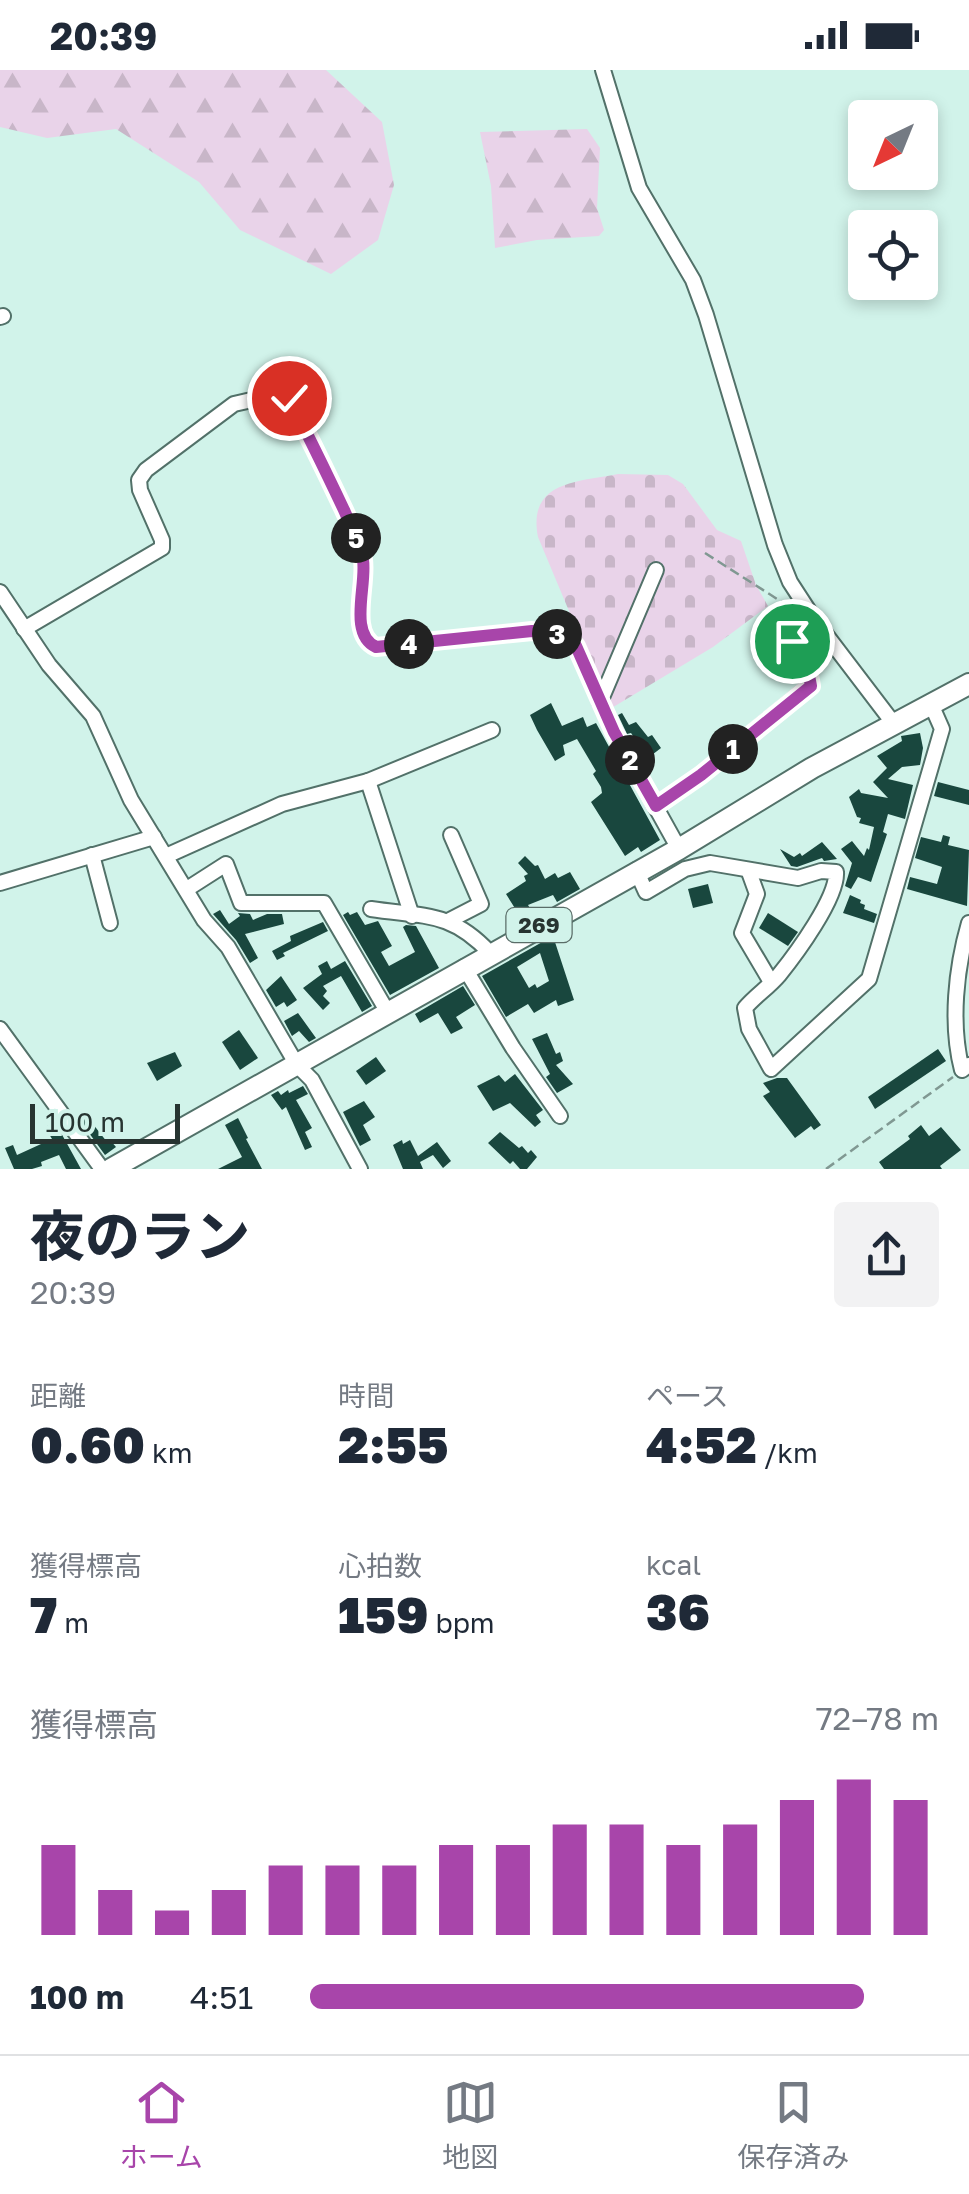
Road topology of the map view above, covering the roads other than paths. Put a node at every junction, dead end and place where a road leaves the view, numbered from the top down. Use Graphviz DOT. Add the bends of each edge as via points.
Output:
graph roads {
  1 [pos="603,70"];
  2 [pos="656,570"];
  3 [pos="0,592"];
  4 [pos="24,629"];
  5 [pos="792,641"];
  6 [pos="969,684"];
  7 [pos="600,702"];
  8 [pos="932,704"];
  9 [pos="894,724"];
  10 [pos="492,730"];
  11 [pos="368,781"];
  12 [pos="656,806"];
  13 [pos="452,835"];
  14 [pos="154,837"];
  15 [pos="679,848"];
  16 [pos="92,854"];
  17 [pos="166,856"];
  18 [pos="636,870"];
  19 [pos="749,872"];
  20 [pos="0,883"];
  21 [pos="186,888"];
  22 [pos="371,909"];
  23 [pos="412,916"];
  24 [pos="450,920"];
  25 [pos="110,923"];
  26 [pos="969,923"];
  27 [pos="490,953"];
  28 [pos="464,967"];
  29 [pos="771,982"];
  30 [pos="387,1011"];
  31 [pos="0,1029"];
  32 [pos="297,1065"];
  33 [pos="965,1068"];
  34 [pos="560,1116"];
  35 [pos="125,1166"];
  36 [pos="102,1169"];
  37 [pos="360,1169"];
  1 -- 9 [label="street" via="638,188 693,280 706,315 790,582"];
  2 -- 7 [label="street"];
  3 -- 4 [label="street"];
  4 -- 7 [label="street" via="162,548 140,490 146,470 234,404 282,393 358,541 368,644 547,632 567,637"];
  4 -- 14 [label="street" via="93,716"];
  5 -- 12 [label="street" via="806,660 811,686"];
  6 -- 8 [label="highway, 269"];
  7 -- 12 [label="street"];
  8 -- 9 [label="highway, 269"];
  8 -- 29 [label="street" via="942,729 869,979 772,1069 744,1016"];
  9 -- 15 [label="highway, 269"];
  10 -- 11 [label="street"];
  11 -- 17 [label="street" via="282,804"];
  11 -- 23 [label="street"];
  12 -- 15 [label="street"];
  13 -- 24 [label="street" via="481,904"];
  14 -- 16 [label="street"];
  14 -- 17 [label="street"];
  15 -- 18 [label="highway, 269"];
  16 -- 20 [label="street"];
  16 -- 25 [label="street"];
  17 -- 21 [label="street"];
  18 -- 19 [label="street" via="646,892 698,866 726,864"];
  18 -- 27 [label="highway, 269"];
  19 -- 29 [label="street" via="757,894 742,932"];
  19 -- 29 [label="street" via="838,875 803,944"];
  21 -- 30 [label="street" via="226,864 240,903 324,903"];
  21 -- 32 [label="street"];
  22 -- 23 [label="street"];
  23 -- 24 [label="street"];
  24 -- 27 [label="street"];
  26 -- 33 [label="street" via="956,1028"];
  27 -- 28 [label="highway, 269"];
  28 -- 30 [label="highway, 269"];
  28 -- 34 [label="street"];
  30 -- 32 [label="highway, 269"];
  31 -- 36 [label="street"];
  32 -- 35 [label="highway, 269"];
  32 -- 37 [label="street" via="312,1080"];
}
